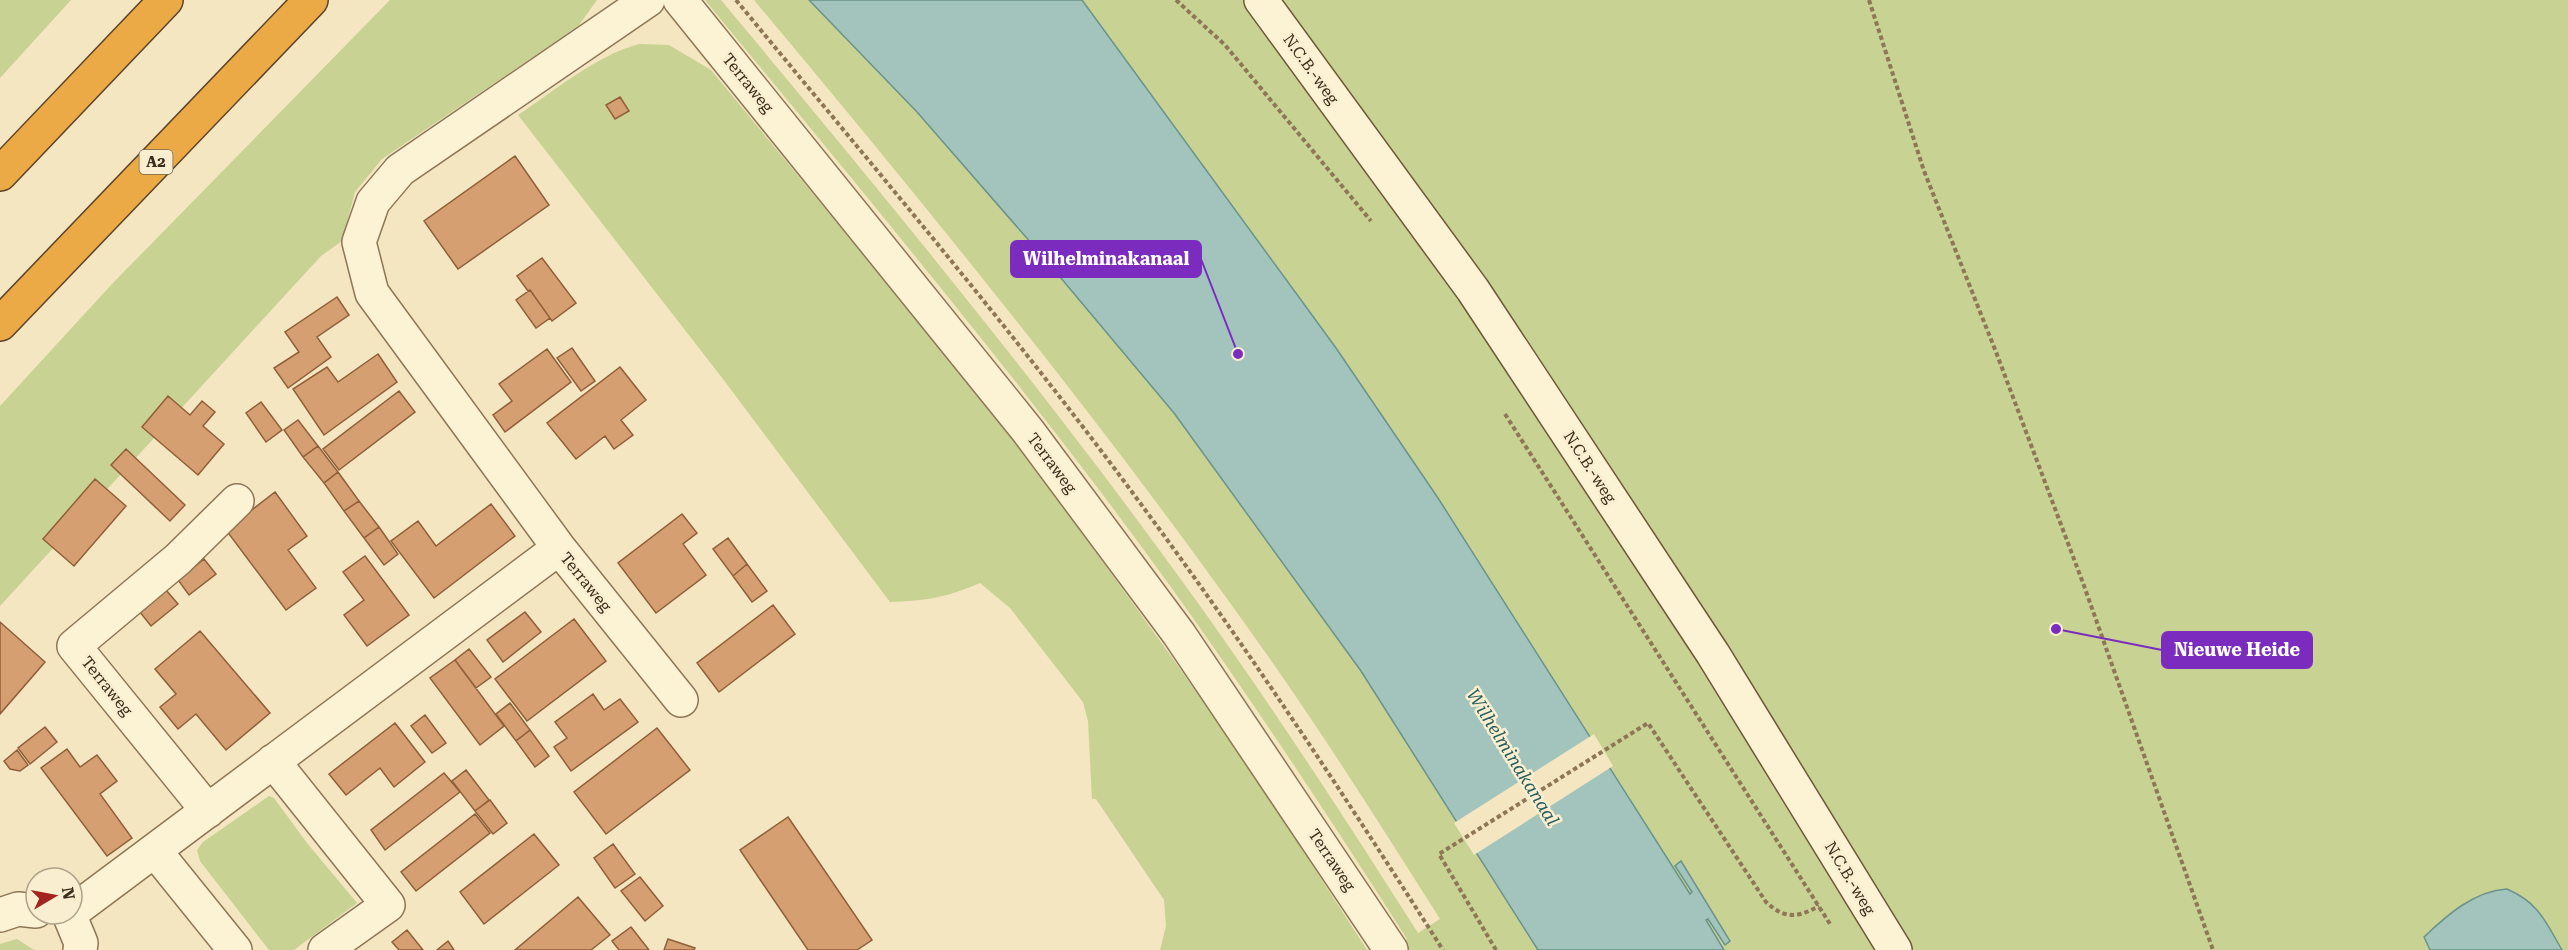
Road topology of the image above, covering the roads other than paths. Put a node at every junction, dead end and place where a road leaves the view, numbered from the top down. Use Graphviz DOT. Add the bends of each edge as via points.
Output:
graph roads {
  1 [pos="166,0"];
  2 [pos="311,0"];
  3 [pos="648,0"];
  4 [pos="680,0"];
  5 [pos="1261,0"];
  6 [pos="0,174"];
  7 [pos="0,324"];
  8 [pos="237,501"];
  9 [pos="559,548"];
  10 [pos="681,700"];
  11 [pos="273,761"];
  12 [pos="208,811"];
  13 [pos="155,851"];
  14 [pos="84,903"];
  15 [pos="24,910"];
  16 [pos="0,915"];
  17 [pos="75,926"];
  18 [pos="80,950"];
  19 [pos="234,950"];
  20 [pos="325,950"];
  21 [pos="1391,950"];
  22 [pos="1894,950"];
  1 -- 6 [label="highway"];
  2 -- 7 [label="highway, A2"];
  3 -- 9 [label="street, Terraweg" via="400,170 373,202 359,242 372,293"];
  4 -- 21 [label="street, Terraweg" via="1029,431 1179,634"];
  5 -- 22 [label="street, N.C.B.-weg" via="1473,290 1713,654"];
  8 -- 12 [label="street, Terraweg" via="178,559 74,646"];
  9 -- 10 [label="street, Terraweg"];
  9 -- 11 [label="street, Terraweg"];
  11 -- 12 [label="street, Terraweg"];
  11 -- 20 [label="street" via="388,905"];
  12 -- 13 [label="street, Terraweg"];
  13 -- 14 [label="street, Terraweg"];
  13 -- 19 [label="street"];
  15 -- 16 [label="street"];
  17 -- 18 [label="street"];
}
